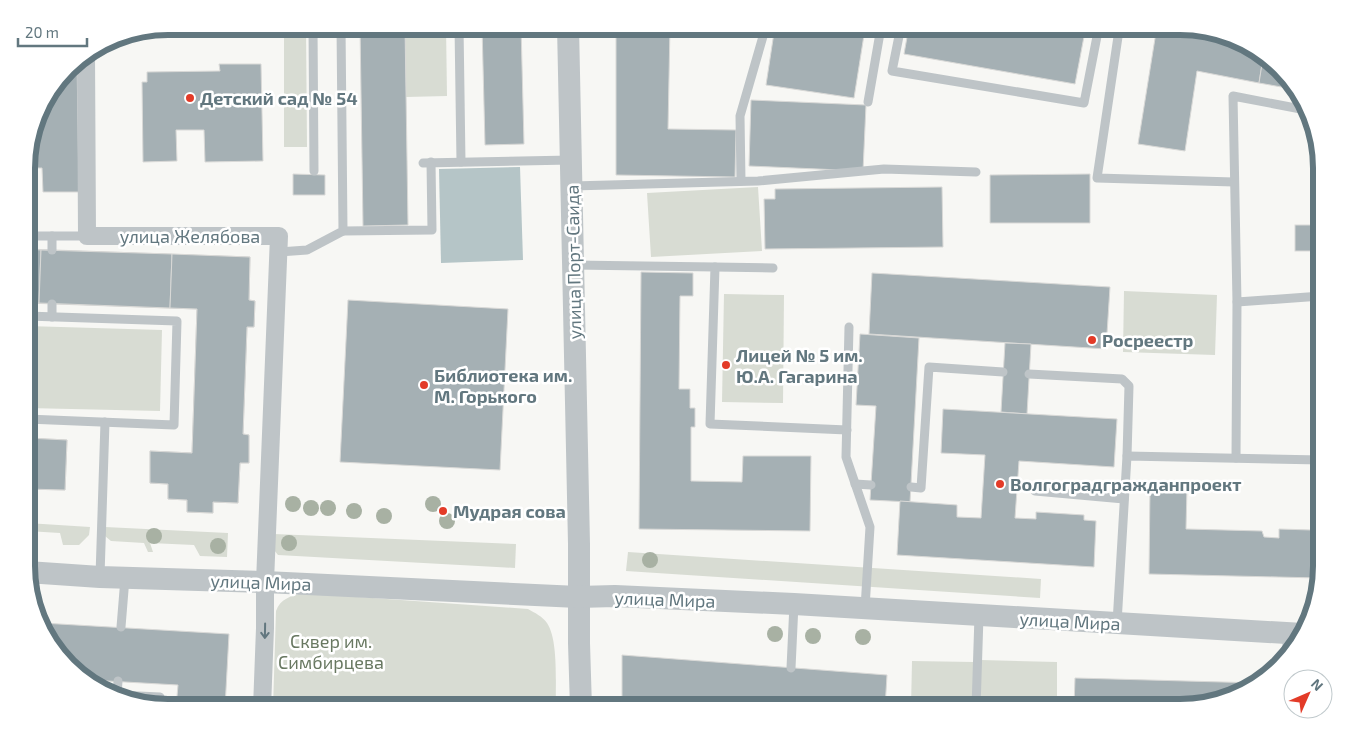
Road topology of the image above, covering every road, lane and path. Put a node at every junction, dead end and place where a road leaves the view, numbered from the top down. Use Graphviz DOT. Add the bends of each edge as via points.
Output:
graph roads {
  1 [pos="313,35"];
  2 [pos="341,35"];
  3 [pos="459,35"];
  4 [pos="568,35"];
  5 [pos="763,35"];
  6 [pos="880,35"];
  7 [pos="899,35"];
  8 [pos="1097,35"];
  9 [pos="1118,35"];
  10 [pos="86,63"];
  11 [pos="868,102"];
  12 [pos="1299,109"];
  13 [pos="571,160"];
  14 [pos="461,162"];
  15 [pos="314,171"];
  16 [pos="976,172"];
  17 [pos="741,181"];
  18 [pos="1234,182"];
  19 [pos="572,186"];
  20 [pos="343,231"];
  21 [pos="35,236"];
  22 [pos="52,236"];
  23 [pos="87,236"];
  24 [pos="52,250"];
  25 [pos="279,252"];
  26 [pos="573,265"];
  27 [pos="714,267"];
  28 [pos="773,268"];
  29 [pos="1313,297"];
  30 [pos="1237,302"];
  31 [pos="52,304"];
  32 [pos="35,316"];
  33 [pos="52,317"];
  34 [pos="849,327"];
  35 [pos="1003,372"];
  36 [pos="1029,374"];
  37 [pos="35,419"];
  38 [pos="105,422"];
  39 [pos="847,430"];
  40 [pos="1127,456"];
  41 [pos="1236,458"];
  42 [pos="1313,460"];
  43 [pos="855,484"];
  44 [pos="871,485"];
  45 [pos="911,487"];
  46 [pos="1036,491"];
  47 [pos="1124,499"];
  48 [pos="35,573"];
  49 [pos="100,577"];
  50 [pos="125,577"];
  51 [pos="265,582"];
  52 [pos="578,597"];
  53 [pos="794,604"];
  54 [pos="865,608"];
  55 [pos="979,616"];
  56 [pos="1117,623"];
  57 [pos="121,627"];
  58 [pos="1292,640"];
  59 [pos="791,668"];
  60 [pos="118,681"];
  61 [pos="116,688"];
  62 [pos="140,696"];
  63 [pos="160,699"];
  64 [pos="262,699"];
  65 [pos="581,699"];
  66 [pos="976,699"];
  1 -- 15 [label="lane"];
  2 -- 20 [label="lane"];
  3 -- 14 [label="lane"];
  4 -- 13 [label="street, улица Порт-Саида"];
  5 -- 17 [label="lane" via="740,116"];
  6 -- 11 [label="lane"];
  7 -- 8 [label="lane" via="892,71 1084,103"];
  9 -- 18 [label="lane" via="1097,178"];
  10 -- 23 [label="street"];
  12 -- 18 [label="lane" via="1232,96"];
  13 -- 14 [label="lane"];
  13 -- 19 [label="street, улица Порт-Саида"];
  14 -- 20 [label="lane" via="427,163 432,230"];
  16 -- 17 [label="lane" via="884,169"];
  17 -- 19 [label="lane"];
  18 -- 30 [label="lane"];
  19 -- 26 [label="street, улица Порт-Саида"];
  20 -- 25 [label="lane" via="307,250"];
  21 -- 22 [label="lane"];
  22 -- 23 [label="lane"];
  22 -- 24 [label="lane"];
  23 -- 25 [label="street, улица Желябова" via="279,236"];
  25 -- 51 [label="street, улица Желябова"];
  26 -- 27 [label="lane"];
  26 -- 52 [label="street, улица Порт-Саида"];
  27 -- 28 [label="lane"];
  27 -- 39 [label="lane" via="710,424"];
  29 -- 30 [label="lane"];
  30 -- 41 [label="lane"];
  31 -- 33 [label="lane"];
  32 -- 33 [label="lane"];
  33 -- 38 [label="lane" via="178,321 174,425"];
  34 -- 39 [label="lane"];
  35 -- 45 [label="lane" via="929,367 921,488"];
  36 -- 40 [label="lane" via="1122,379 1129,386"];
  37 -- 38 [label="lane"];
  38 -- 49 [label="lane"];
  39 -- 43 [label="lane" via="846,457"];
  40 -- 41 [label="lane"];
  40 -- 47 [label="lane"];
  41 -- 42 [label="lane"];
  43 -- 44 [label="lane"];
  43 -- 54 [label="lane" via="870,527"];
  46 -- 47 [label="lane"];
  47 -- 56 [label="lane"];
  48 -- 49 [label="street, улица Мира"];
  49 -- 50 [label="street, улица Мира"];
  50 -- 51 [label="street, улица Мира"];
  50 -- 57 [label="lane"];
  51 -- 52 [label="street, улица Мира"];
  51 -- 64 [label="street, улица Желябова, one-way"];
  52 -- 53 [label="street, улица Мира"];
  52 -- 65 [label="street, улица Порт-Саида"];
  53 -- 54 [label="street, улица Мира"];
  53 -- 59 [label="lane"];
  54 -- 55 [label="street, улица Мира"];
  55 -- 56 [label="street, улица Мира"];
  55 -- 66 [label="lane"];
  56 -- 58 [label="street, улица Мира"];
  60 -- 61 [label="lane"];
  62 -- 63 [label="lane"];
}
